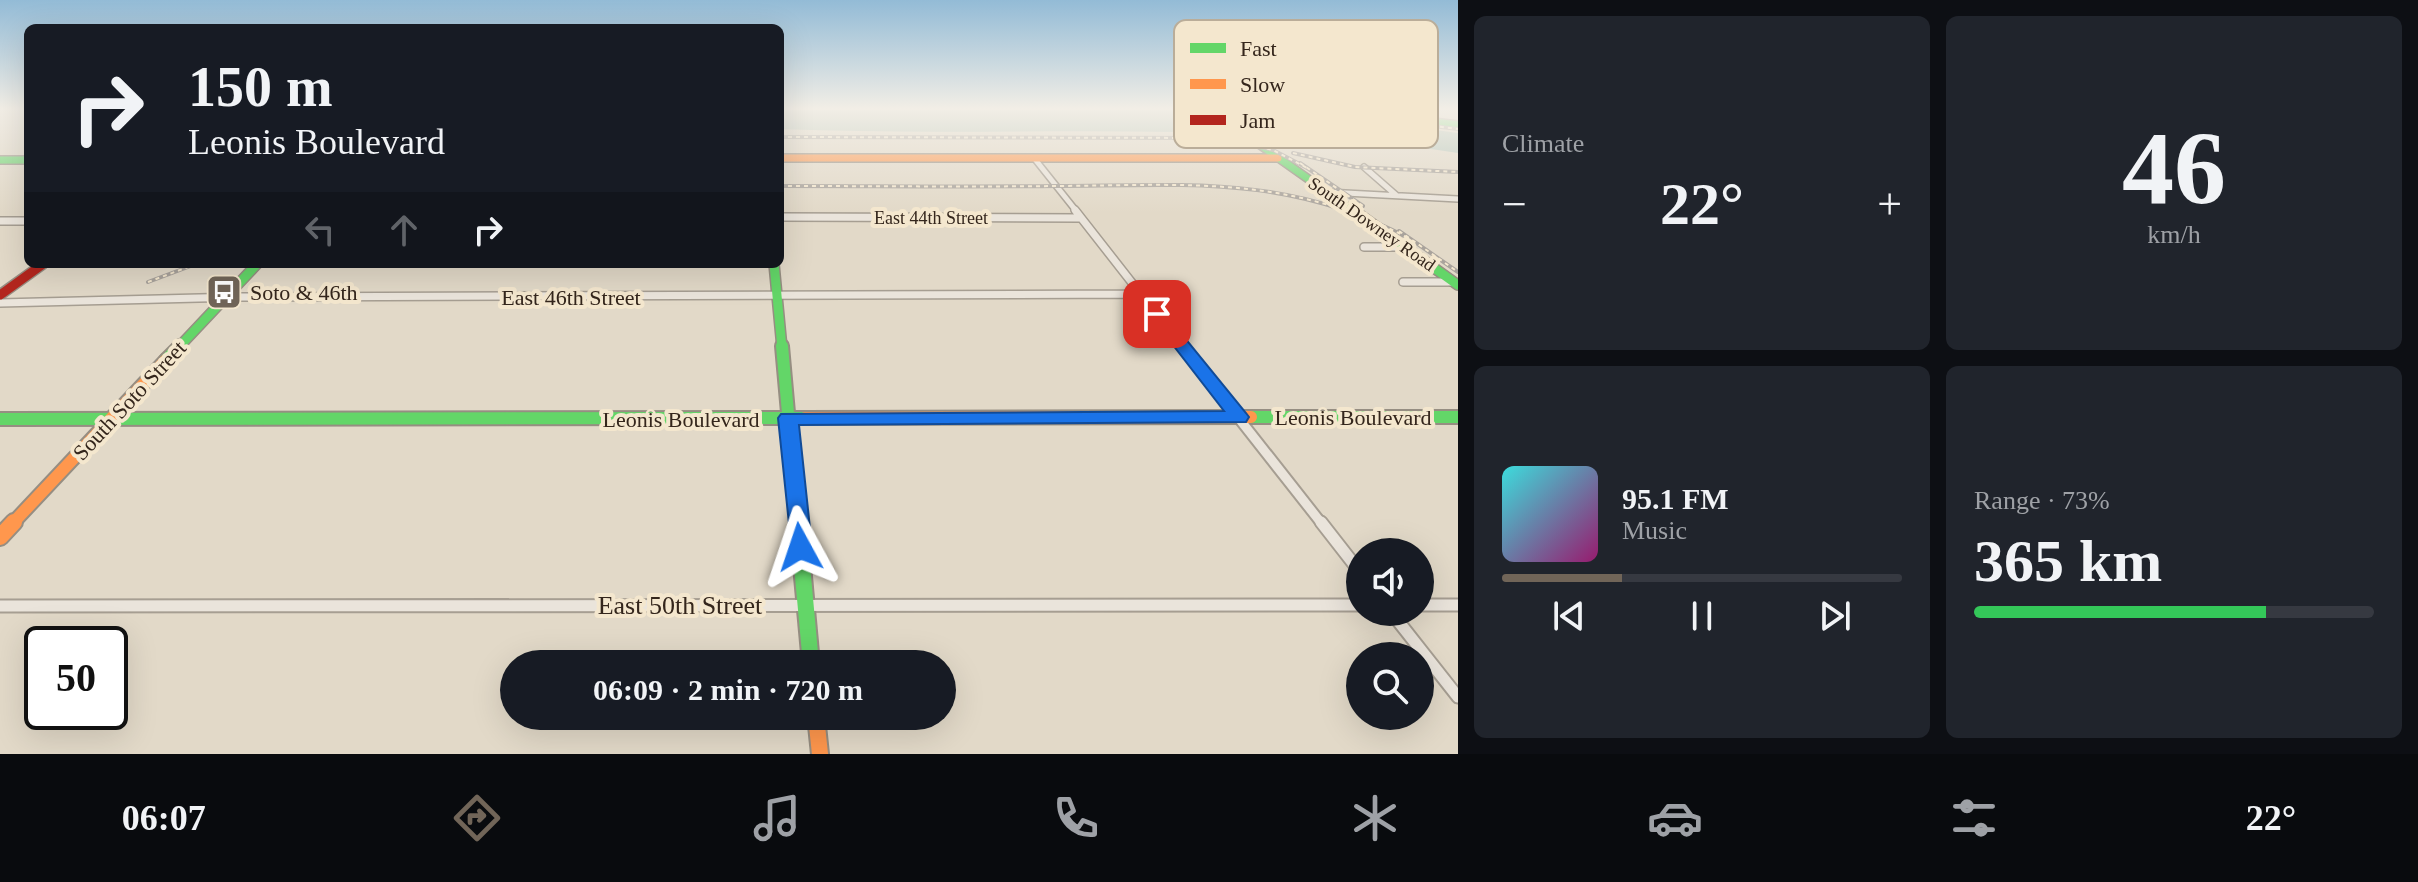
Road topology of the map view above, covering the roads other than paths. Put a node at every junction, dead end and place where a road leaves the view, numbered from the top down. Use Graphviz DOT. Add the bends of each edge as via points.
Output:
graph roads {
  1 [pos="1265,148"];
  2 [pos="784,158"];
  3 [pos="1034,158"];
  4 [pos="1278,158"];
  5 [pos="0,160"];
  6 [pos="24,160"];
  7 [pos="1364,167"];
  8 [pos="1327,192"];
  9 [pos="1397,196"];
  10 [pos="1458,199"];
  11 [pos="784,217"];
  12 [pos="1081,218"];
  13 [pos="0,221"];
  14 [pos="24,221"];
  15 [pos="1364,247"];
  16 [pos="1405,247"];
  17 [pos="37,268"];
  18 [pos="253,268"];
  19 [pos="774,268"];
  20 [pos="1403,282"];
  21 [pos="1456,283"];
  22 [pos="1141,294"];
  23 [pos="0,295"];
  24 [pos="777,297"];
  25 [pos="224,299"];
  26 [pos="0,303"];
  27 [pos="1239,417"];
  28 [pos="1458,417"];
  29 [pos="788,418"];
  30 [pos="0,419"];
  31 [pos="110,420"];
  32 [pos="0,537"];
  33 [pos="1346,554"];
  34 [pos="806,605"];
  35 [pos="1346,605"];
  36 [pos="1434,605"];
  37 [pos="1458,605"];
  38 [pos="0,606"];
  39 [pos="1402,626"];
  40 [pos="810,650"];
  41 [pos="1458,697"];
  42 [pos="817,730"];
  43 [pos="820,754"];
  1 -- 4 [label="main road, South Downey Road"];
  2 -- 3 [label="main road"];
  3 -- 4 [label="main road"];
  3 -- 12 [label="street"];
  4 -- 8 [label="main road, South Downey Road"];
  5 -- 6 [label="main road"];
  7 -- 9 [label="street"];
  8 -- 9 [label="street"];
  8 -- 16 [label="main road, South Downey Road"];
  9 -- 10 [label="street"];
  11 -- 12 [label="street, East 44th Street"];
  12 -- 22 [label="street"];
  13 -- 14 [label="street"];
  15 -- 16 [label="street"];
  16 -- 21 [label="main road, South Downey Road"];
  17 -- 23 [label="main road"];
  18 -- 25 [label="main road, South Soto Street"];
  19 -- 24 [label="main road"];
  20 -- 21 [label="street"];
  22 -- 24 [label="street, East 46th Street"];
  22 -- 27 [label="street"];
  24 -- 25 [label="street, East 46th Street"];
  24 -- 29 [label="main road"];
  25 -- 26 [label="street, East 46th Street"];
  25 -- 31 [label="main road, South Soto Street"];
  27 -- 28 [label="main road, Leonis Boulevard"];
  27 -- 29 [label="main road, Leonis Boulevard"];
  27 -- 33 [label="street"];
  29 -- 31 [label="main road, Leonis Boulevard"];
  29 -- 34 [label="main road"];
  30 -- 31 [label="main road, Leonis Boulevard"];
  31 -- 32 [label="main road, South Soto Street"];
  34 -- 35 [label="street, East 50th Street"];
  34 -- 38 [label="street, East 50th Street"];
  34 -- 40 [label="main road"];
  36 -- 37 [label="street"];
  39 -- 41 [label="street"];
  42 -- 43 [label="main road"];
}
